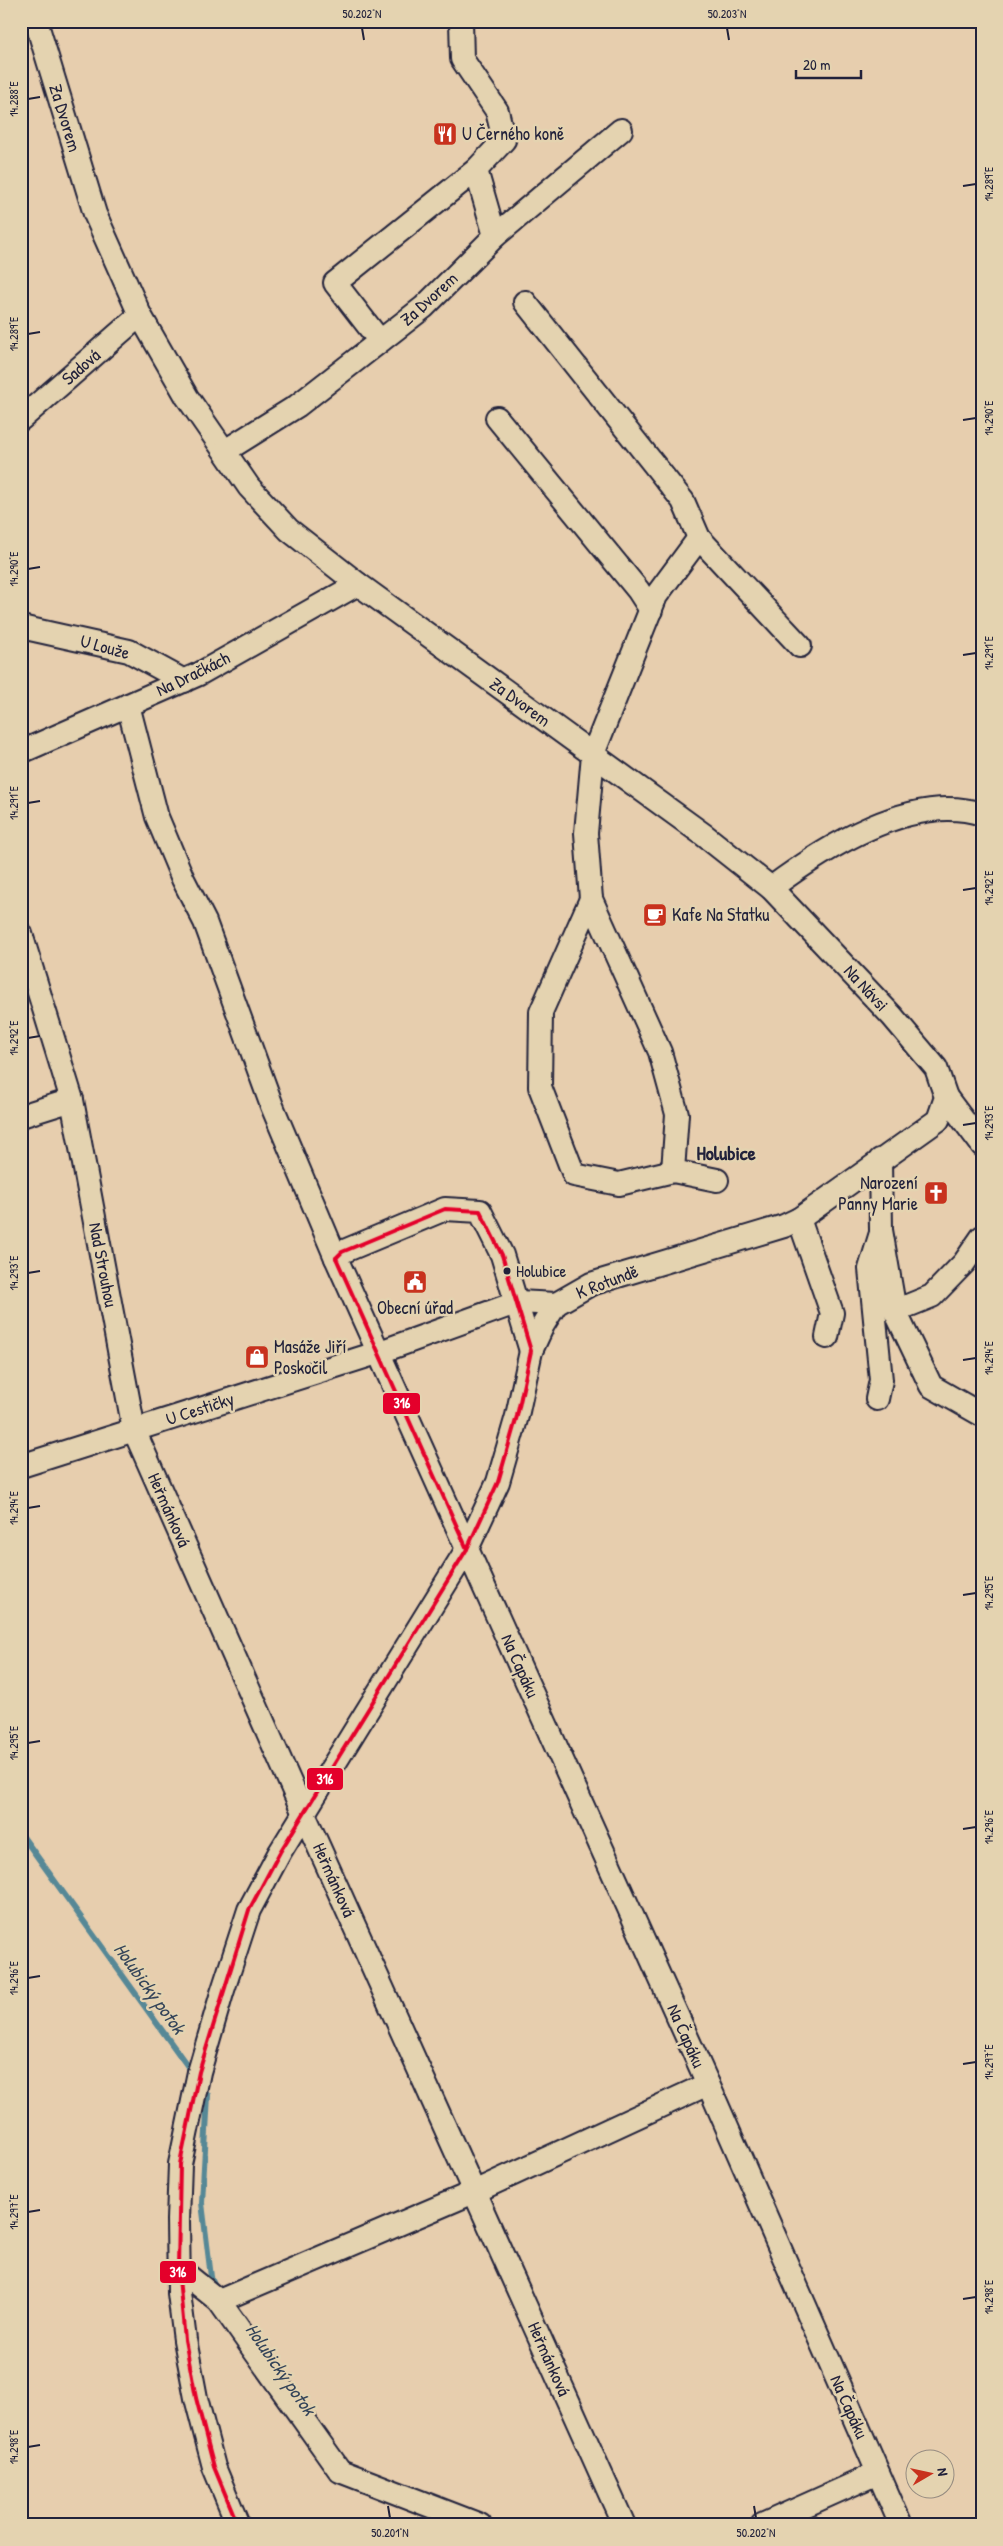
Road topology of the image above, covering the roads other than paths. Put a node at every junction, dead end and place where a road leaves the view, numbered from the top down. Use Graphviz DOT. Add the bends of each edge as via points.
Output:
graph roads {
  1 [pos="36,21"];
  2 [pos="461,21"];
  3 [pos="621,130"];
  4 [pos="476,170"];
  5 [pos="494,236"];
  6 [pos="525,302"];
  7 [pos="140,315"];
  8 [pos="380,341"];
  9 [pos="497,418"];
  10 [pos="21,419"];
  11 [pos="225,452"];
  12 [pos="698,538"];
  13 [pos="358,584"];
  14 [pos="651,610"];
  15 [pos="21,627"];
  16 [pos="800,646"];
  17 [pos="184,681"];
  18 [pos="128,705"];
  19 [pos="21,752"];
  20 [pos="593,754"];
  21 [pos="982,814"];
  22 [pos="772,888"];
  23 [pos="592,899"];
  24 [pos="21,934"];
  25 [pos="946,1097"];
  26 [pos="72,1100"];
  27 [pos="21,1116"];
  28 [pos="982,1122"];
  29 [pos="982,1145"];
  30 [pos="880,1160"];
  31 [pos="673,1171"];
  32 [pos="717,1180"];
  33 [pos="800,1219"];
  34 [pos="881,1230"];
  35 [pos="982,1237"];
  36 [pos="336,1258"];
  37 [pos="518,1302"];
  38 [pos="556,1304"];
  39 [pos="895,1311"];
  40 [pos="827,1337"];
  41 [pos="531,1351"];
  42 [pos="380,1352"];
  43 [pos="877,1399"];
  44 [pos="982,1415"];
  45 [pos="134,1430"];
  46 [pos="21,1466"];
  47 [pos="467,1549"];
  48 [pos="304,1814"];
  49 [pos="708,2084"];
  50 [pos="474,2192"];
  51 [pos="178,2268"];
  52 [pos="219,2301"];
  53 [pos="878,2473"];
  54 [pos="238,2525"];
  55 [pos="480,2525"];
  56 [pos="624,2525"];
  57 [pos="762,2525"];
  58 [pos="900,2525"];
  1 -- 7 [label="street, Za Dvorem" via="95,214"];
  2 -- 4 [label="street" via="462,59 497,110 504,140"];
  3 -- 5 [label="street, Za Dvorem"];
  4 -- 5 [label="street"];
  4 -- 8 [label="street" via="335,283"];
  5 -- 8 [label="street, Za Dvorem" via="424,307"];
  6 -- 12 [label="street" via="683,501"];
  7 -- 10 [label="street, Sadová"];
  7 -- 11 [label="street, Za Dvorem" via="187,397"];
  8 -- 11 [label="street, Za Dvorem" via="297,406"];
  9 -- 14 [label="street"];
  11 -- 13 [label="street, Za Dvorem" via="249,487 289,530"];
  12 -- 14 [label="street" via="656,596"];
  12 -- 16 [label="street"];
  13 -- 17 [label="street, Na Dračkách"];
  13 -- 20 [label="street, Za Dvorem"];
  14 -- 20 [label="street"];
  15 -- 17 [label="street, U Louže" via="129,651"];
  17 -- 18 [label="street, Na Dračkách"];
  18 -- 19 [label="street, Na Dračkách"];
  18 -- 36 [label="street, Na Čapáku" via="157,817 183,879 206,922 272,1106"];
  20 -- 22 [label="street, Za Dvorem"];
  20 -- 23 [label="street" via="586,833"];
  21 -- 22 [label="street" via="956,808 925,811 878,825 837,844"];
  22 -- 25 [label="street, Na Návsi" via="936,1068"];
  23 -- 31 [label="street" via="660,1052 677,1114"];
  23 -- 31 [label="street" via="541,1012 540,1087 574,1176 619,1184"];
  24 -- 26 [label="street, Nad Strouhou"];
  25 -- 28 [label="street"];
  25 -- 29 [label="street, Na Návsi"];
  25 -- 30 [label="street" via="938,1120"];
  26 -- 27 [label="street"];
  26 -- 45 [label="street, Nad Strouhou"];
  30 -- 33 [label="street"];
  30 -- 34 [label="street"];
  31 -- 32 [label="street"];
  33 -- 38 [label="street, K Rotundě" via="591,1284"];
  33 -- 40 [label="street" via="832,1313"];
  34 -- 39 [label="street"];
  34 -- 43 [label="street" via="870,1269 881,1380"];
  35 -- 39 [label="street" via="964,1263 932,1296"];
  36 -- 37 [label="street" via="342,1252 446,1208 480,1211 502,1254"];
  36 -- 42 [label="street, Na Čapáku"];
  37 -- 38 [label="street"];
  37 -- 41 [label="street"];
  37 -- 42 [label="street, U Cestičky"];
  38 -- 41 [label="street, K Rotundě"];
  39 -- 44 [label="street" via="931,1386"];
  41 -- 47 [label="street, K Rotundě" via="518,1416 498,1482"];
  42 -- 45 [label="street, U Cestičky"];
  42 -- 47 [label="street, Na Čapáku"];
  45 -- 46 [label="street, U Cestičky"];
  45 -- 48 [label="street, Heřmánková"];
  47 -- 48 [label="street, K Rotundě"];
  47 -- 49 [label="street, Na Čapáku"];
  48 -- 50 [label="street, Heřmánková"];
  48 -- 51 [label="street, K Rotundě" via="249,1910 199,2072 180,2164"];
  49 -- 50 [label="street"];
  49 -- 53 [label="street, Na Čapáku"];
  50 -- 52 [label="street"];
  50 -- 56 [label="street, Heřmánková"];
  51 -- 52 [label="street"];
  51 -- 54 [label="street, K Rotundě" via="185,2340 196,2398 214,2467"];
  52 -- 55 [label="street" via="340,2471"];
  53 -- 57 [label="street"];
  53 -- 58 [label="street, Na Čapáku"];
}
